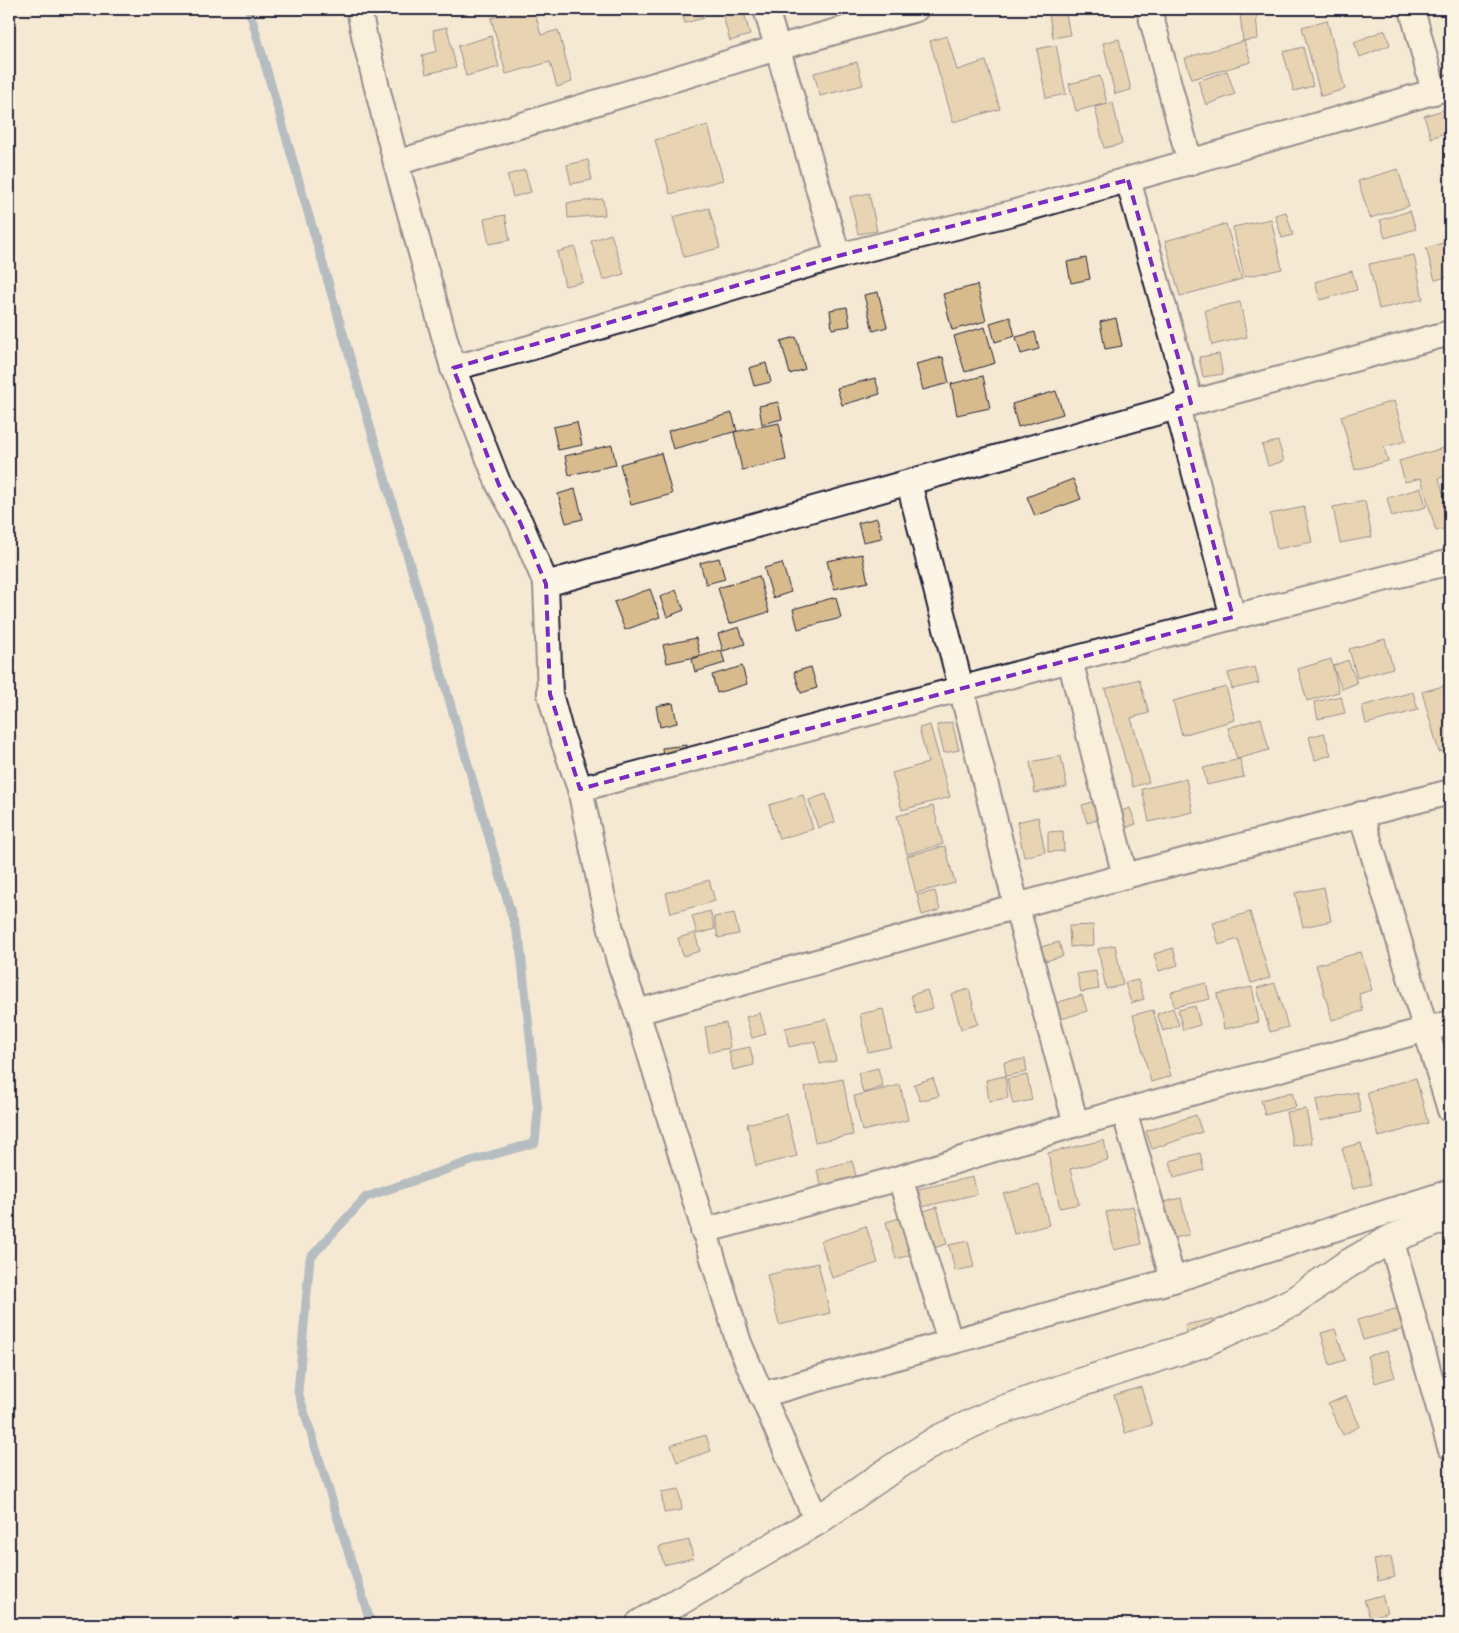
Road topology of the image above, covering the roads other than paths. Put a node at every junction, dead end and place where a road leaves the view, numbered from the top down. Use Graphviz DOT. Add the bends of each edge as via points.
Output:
graph roads {
  1 [pos="359,9"];
  2 [pos="766,9"];
  3 [pos="916,9"];
  4 [pos="1149,9"];
  5 [pos="1412,9"];
  6 [pos="777,48"];
  7 [pos="1442,90"];
  8 [pos="1190,163"];
  9 [pos="396,164"];
  10 [pos="1128,180"];
  11 [pos="838,256"];
  12 [pos="1450,333"];
  13 [pos="453,368"];
  14 [pos="1184,405"];
  15 [pos="909,483"];
  16 [pos="1450,562"];
  17 [pos="546,584"];
  18 [pos="1233,617"];
  19 [pos="1070,660"];
  20 [pos="962,689"];
  21 [pos="580,789"];
  22 [pos="1450,792"];
  23 [pos="1361,814"];
  24 [pos="1125,876"];
  25 [pos="1017,908"];
  26 [pos="637,1012"];
  27 [pos="1450,1023"];
  28 [pos="1426,1030"];
  29 [pos="1450,1110"];
  30 [pos="1124,1111"];
  31 [pos="1076,1124"];
  32 [pos="900,1178"];
  33 [pos="1450,1192"];
  34 [pos="1450,1216"];
  35 [pos="703,1231"];
  36 [pos="1391,1240"];
  37 [pos="1173,1280"];
  38 [pos="950,1342"];
  39 [pos="761,1396"];
  40 [pos="1450,1447"];
  41 [pos="817,1521"];
  42 [pos="640,1624"];
  1 -- 9 [label="street"];
  2 -- 6 [label="street"];
  3 -- 6 [label="street"];
  4 -- 8 [label="street"];
  5 -- 7 [label="street"];
  6 -- 9 [label="street"];
  6 -- 11 [label="street"];
  7 -- 8 [label="street"];
  8 -- 10 [label="street"];
  9 -- 13 [label="street"];
  10 -- 11 [label="street" via="1012,213"];
  10 -- 14 [label="street"];
  11 -- 13 [label="street"];
  12 -- 14 [label="street"];
  13 -- 17 [label="street" via="499,485 520,522"];
  14 -- 15 [label="street"];
  14 -- 18 [label="street"];
  15 -- 17 [label="street"];
  15 -- 20 [label="street"];
  16 -- 18 [label="street"];
  17 -- 21 [label="street" via="550,694"];
  18 -- 19 [label="street"];
  19 -- 20 [label="street"];
  19 -- 24 [label="street"];
  20 -- 21 [label="street"];
  20 -- 25 [label="street"];
  21 -- 26 [label="street" via="619,961"];
  22 -- 23 [label="street"];
  23 -- 24 [label="street"];
  23 -- 28 [label="street"];
  24 -- 25 [label="street"];
  25 -- 26 [label="street"];
  25 -- 31 [label="street"];
  26 -- 35 [label="street"];
  27 -- 28 [label="street"];
  28 -- 29 [label="street"];
  28 -- 30 [label="street"];
  30 -- 31 [label="street"];
  30 -- 37 [label="street"];
  31 -- 32 [label="street"];
  32 -- 35 [label="street"];
  32 -- 38 [label="street"];
  33 -- 37 [label="street"];
  34 -- 36 [label="street"];
  35 -- 39 [label="street" via="739,1343"];
  36 -- 40 [label="street"];
  36 -- 41 [label="street" via="1346,1265 1293,1302 1200,1344 994,1413 937,1440"];
  37 -- 38 [label="street"];
  38 -- 39 [label="street"];
  39 -- 41 [label="street"];
  41 -- 42 [label="street"];
}
